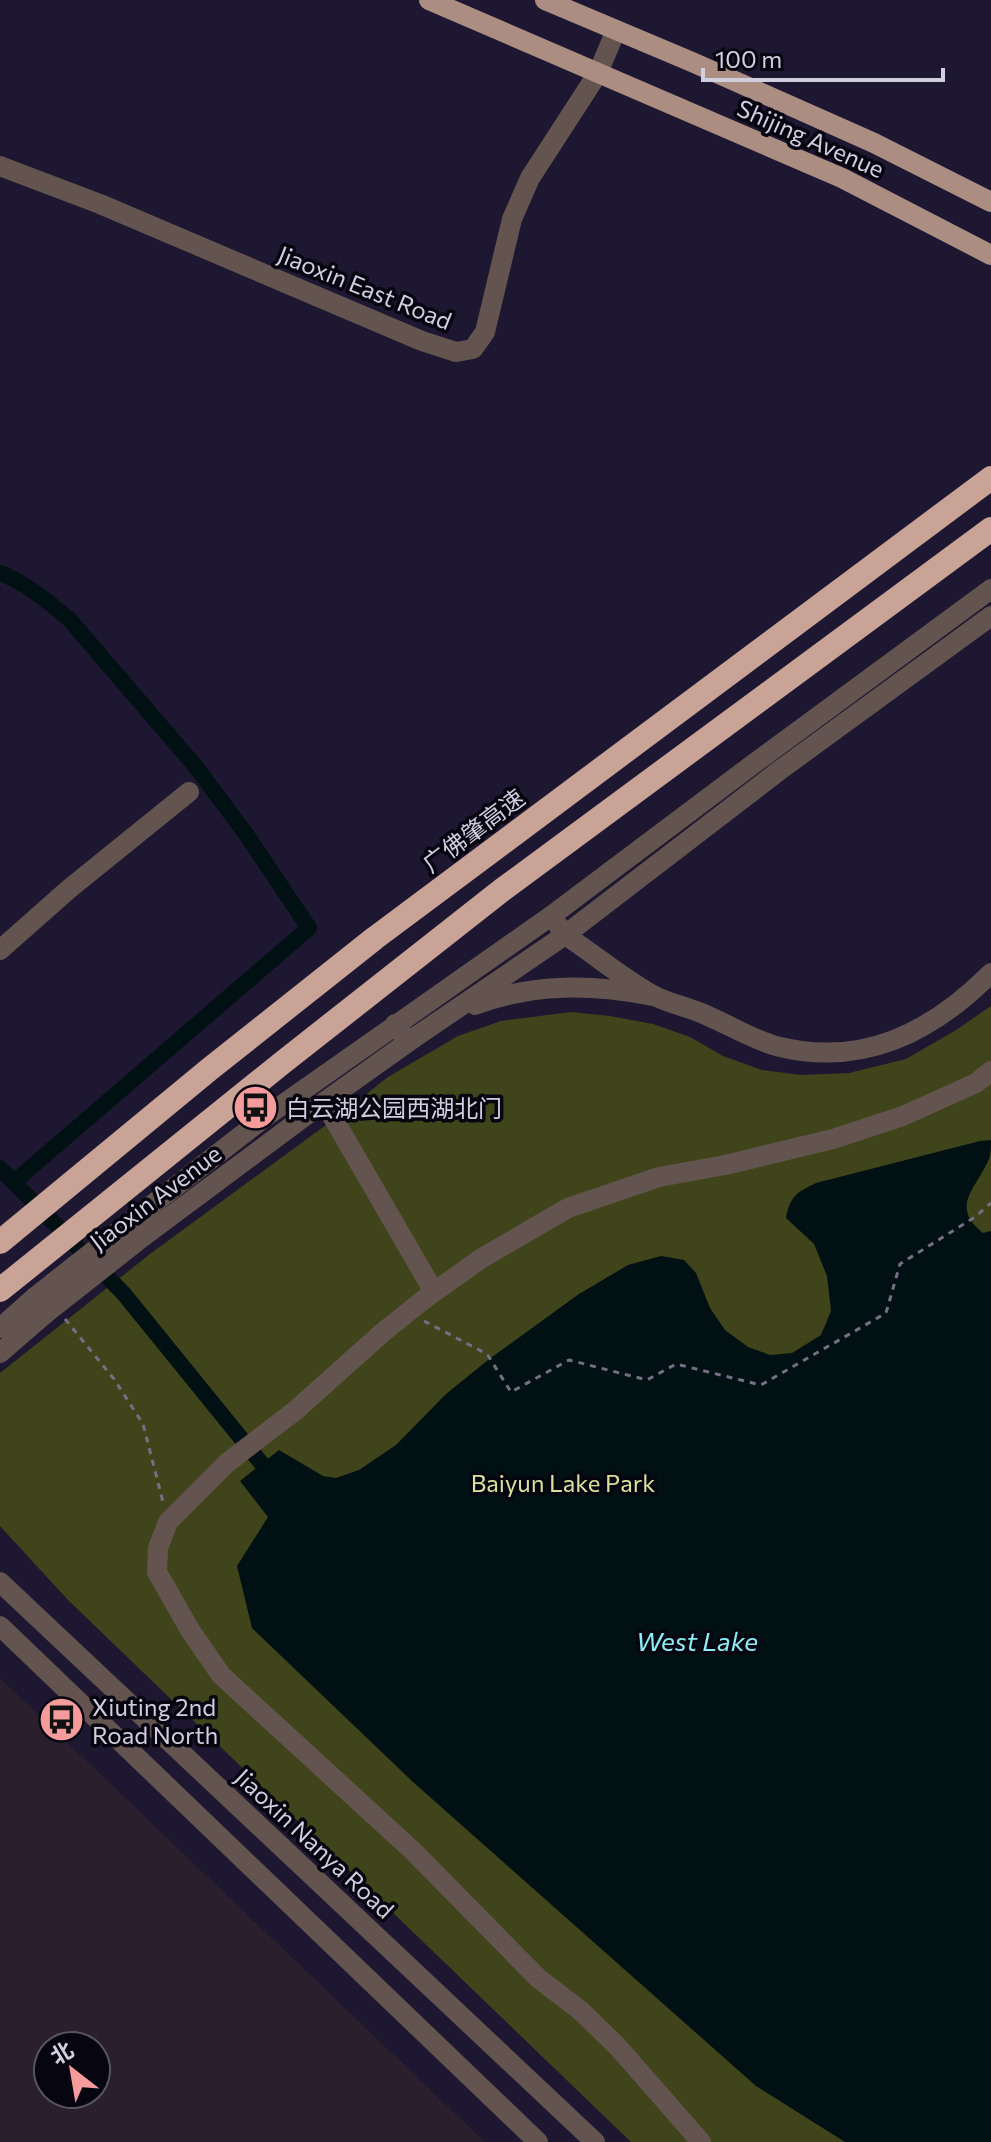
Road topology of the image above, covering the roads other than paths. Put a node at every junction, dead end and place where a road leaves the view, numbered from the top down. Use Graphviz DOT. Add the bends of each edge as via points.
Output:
graph roads {
  1 [pos="429,0"];
  2 [pos="545,0"];
  3 [pos="616,30"];
  4 [pos="598,73"];
  5 [pos="0,166"];
  6 [pos="991,202"];
  7 [pos="991,255"];
  8 [pos="991,478"];
  9 [pos="991,529"];
  10 [pos="991,589"];
  11 [pos="991,616"];
  12 [pos="189,792"];
  13 [pos="551,916"];
  14 [pos="565,935"];
  15 [pos="0,950"];
  16 [pos="991,973"];
  17 [pos="653,996"];
  18 [pos="395,1024"];
  19 [pos="408,1042"];
  20 [pos="991,1071"];
  21 [pos="324,1102"];
  22 [pos="137,1229"];
  23 [pos="0,1242"];
  24 [pos="0,1290"];
  25 [pos="434,1292"];
  26 [pos="46,1308"];
  27 [pos="0,1328"];
  28 [pos="0,1353"];
  29 [pos="0,1582"];
  30 [pos="0,1626"];
  31 [pos="538,2142"];
  32 [pos="595,2142"];
  33 [pos="701,2142"];
  1 -- 4 [label="main road, Shijing Avenue"];
  2 -- 3 [label="main road, Shijing Avenue"];
  3 -- 4 [label="street, Jiaoxin East Road"];
  3 -- 6 [label="main road, Shijing Avenue" via="874,143"];
  4 -- 5 [label="street, Jiaoxin East Road" via="530,178 512,219 485,332 473,349 456,352"];
  4 -- 7 [label="main road, Shijing Avenue" via="842,178"];
  8 -- 23 [label="highway, 广佛肇高速" via="375,938"];
  9 -- 24 [label="highway, bridge" via="502,890"];
  10 -- 13 [label="street, Jiaoxin Avenue"];
  11 -- 14 [label="street"];
  12 -- 15 [label="street"];
  13 -- 14 [label="street, Jiaoxin Avenue"];
  13 -- 18 [label="street, Jiaoxin Avenue"];
  14 -- 17 [label="street, Jiaoxin Avenue"];
  14 -- 19 [label="street"];
  16 -- 17 [label="street, Jiaoxin Avenue" via="924,1027 850,1051 798,1051 773,1045"];
  17 -- 19 [label="street, Jiaoxin Avenue" via="599,987 525,990 465,1009"];
  18 -- 19 [label="street"];
  18 -- 22 [label="street, Jiaoxin Avenue" via="265,1117"];
  19 -- 21 [label="street, Jiaoxin Avenue"];
  20 -- 25 [label="street" via="903,1116 833,1139 659,1177 568,1208"];
  21 -- 22 [label="street, Jiaoxin Avenue"];
  21 -- 25 [label="street"];
  22 -- 26 [label="street, Jiaoxin Avenue, bridge"];
  25 -- 33 [label="street" via="227,1463 168,1522 158,1548 157,1572 221,1675 413,1851 538,1978 581,2011"];
  26 -- 27 [label="street, Jiaoxin Avenue"];
  26 -- 28 [label="street, Jiaoxin Avenue"];
  29 -- 32 [label="street, Jiaoxin Nanya Road"];
  30 -- 31 [label="street"];
}
